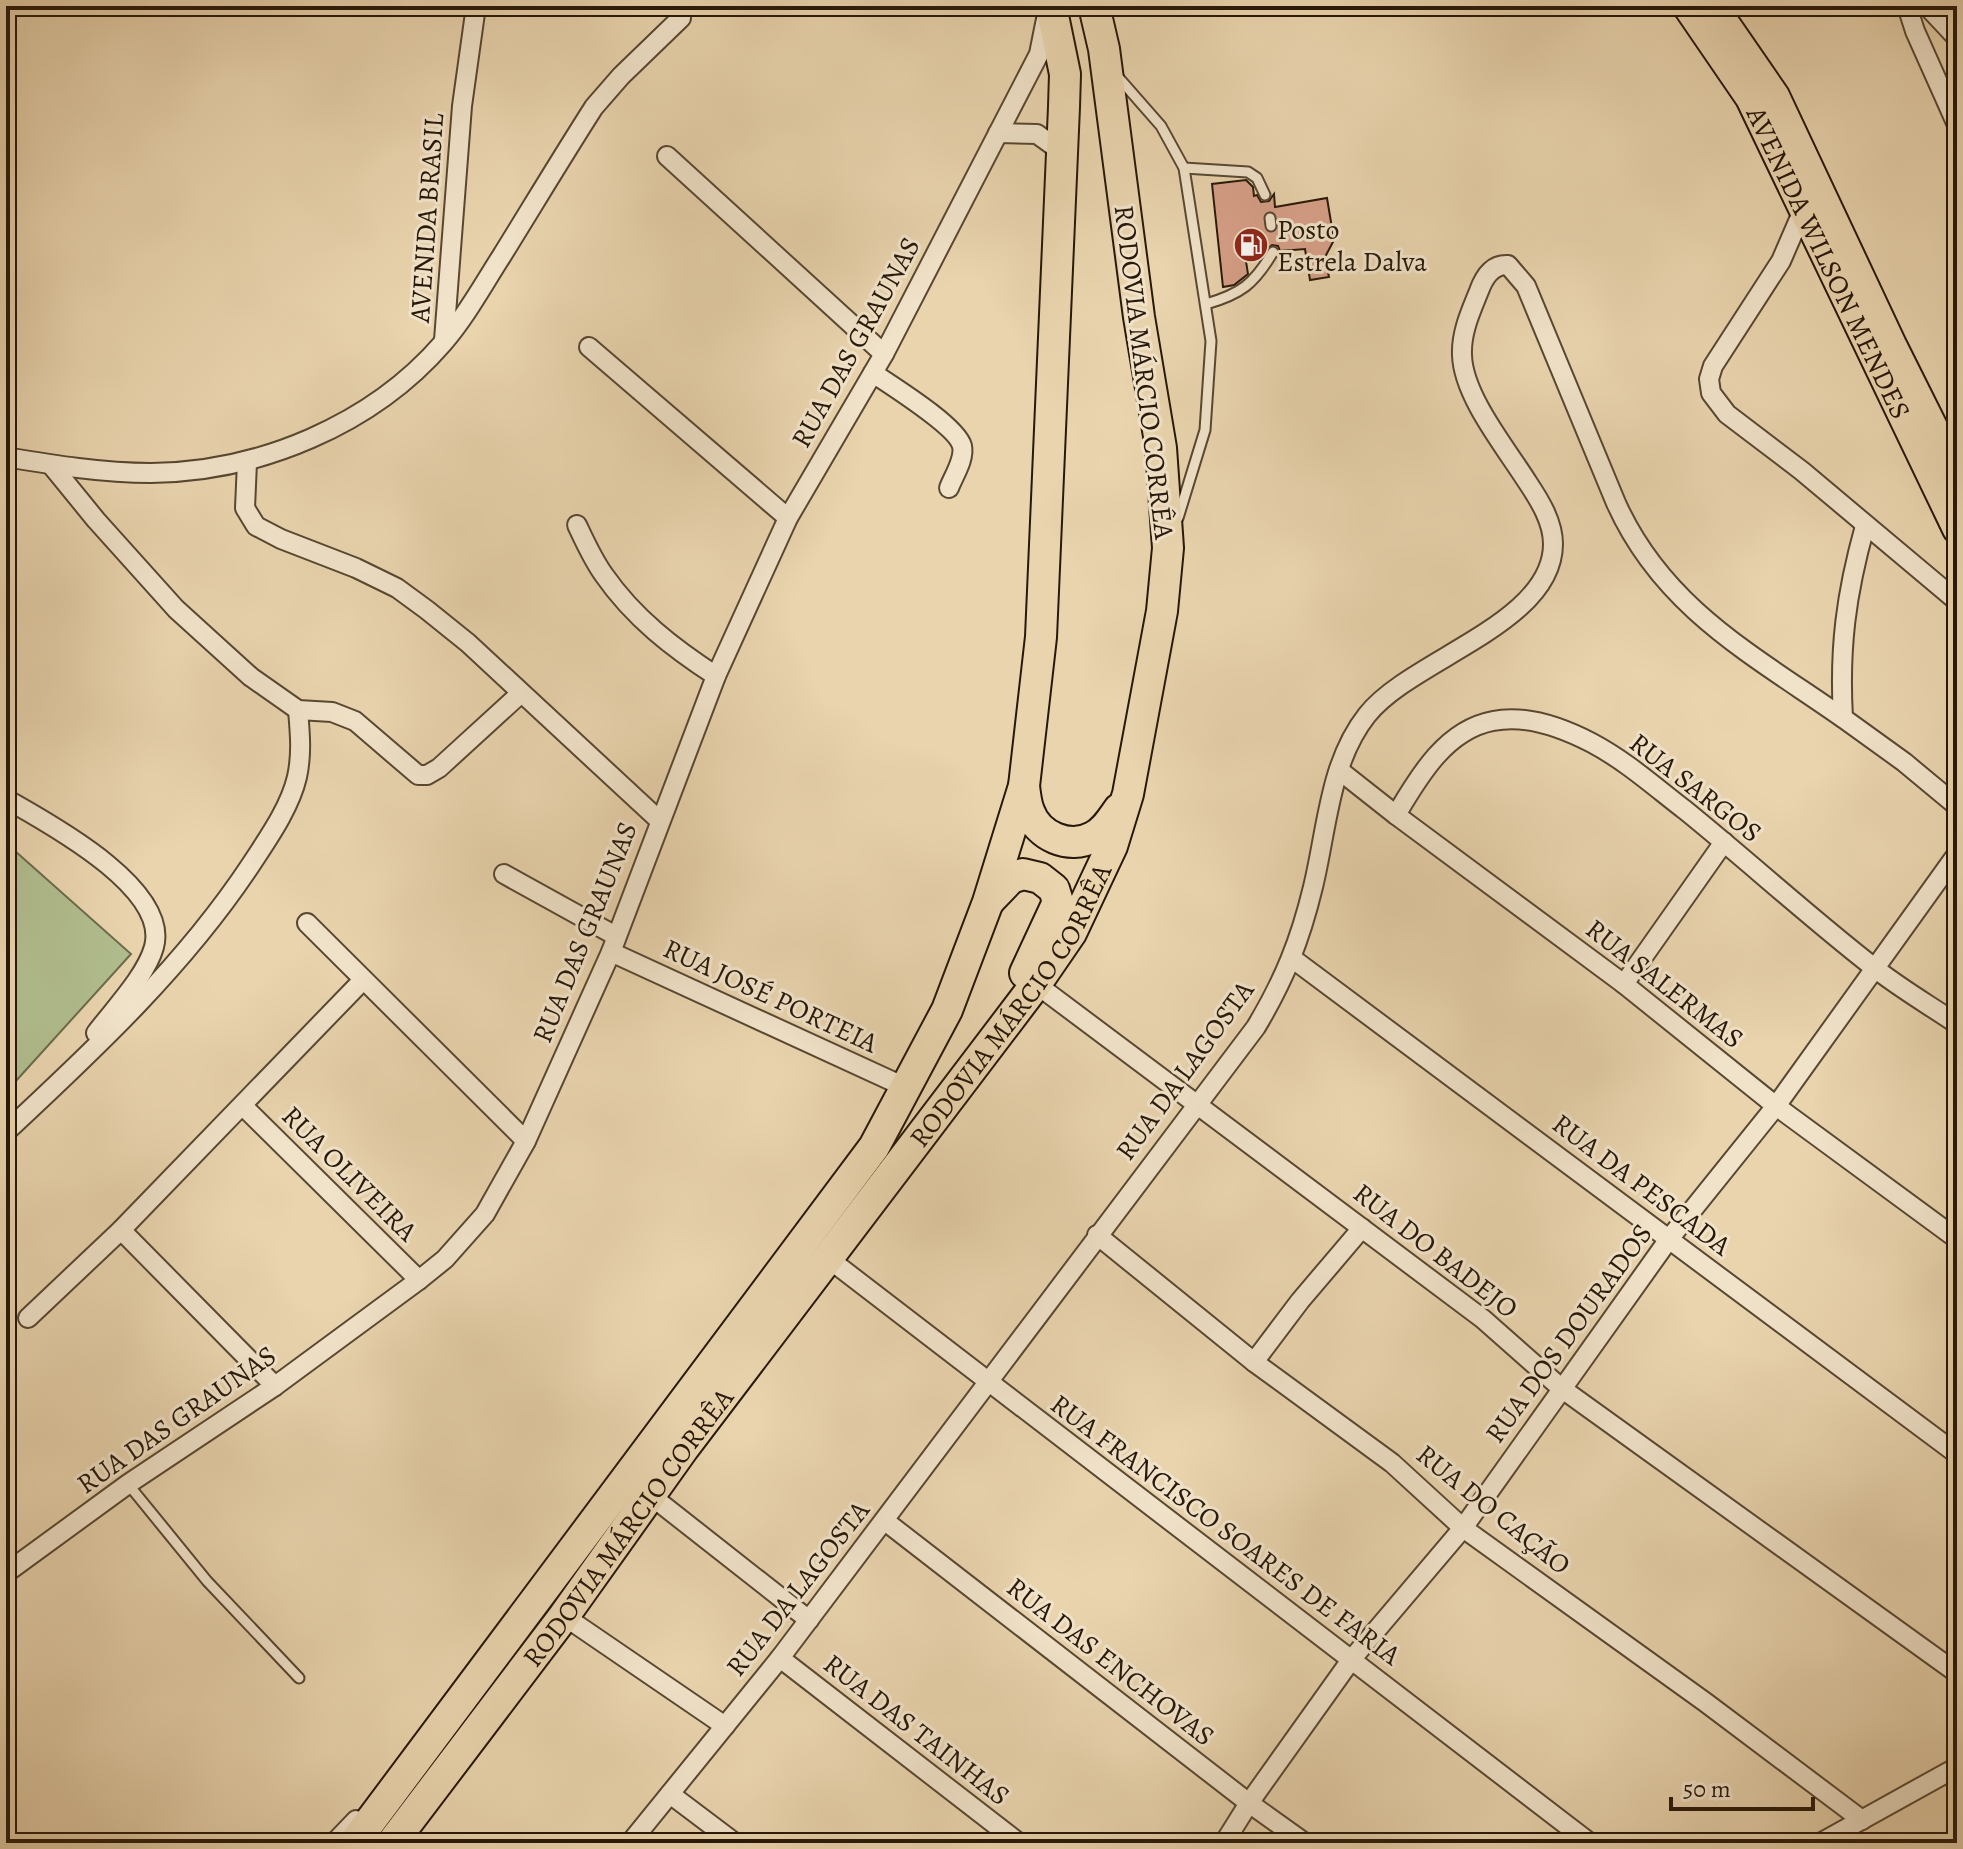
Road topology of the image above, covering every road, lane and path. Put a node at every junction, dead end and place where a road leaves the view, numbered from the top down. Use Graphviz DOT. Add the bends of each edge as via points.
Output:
graph roads {
  1 [pos="476,6"];
  2 [pos="1050,6"];
  3 [pos="1094,6"];
  4 [pos="1105,6"];
  5 [pos="1687,6"];
  6 [pos="1713,6"];
  7 [pos="1907,6"];
  8 [pos="1927,6"];
  9 [pos="681,18"];
  10 [pos="1957,38"];
  11 [pos="1105,56"];
  12 [pos="1957,125"];
  13 [pos="998,133"];
  14 [pos="1062,152"];
  15 [pos="667,156"];
  16 [pos="1184,168"];
  17 [pos="1265,195"];
  18 [pos="1804,208"];
  19 [pos="1273,252"];
  20 [pos="1206,304"];
  21 [pos="444,343"];
  22 [pos="589,347"];
  23 [pos="884,354"];
  24 [pos="873,373"];
  25 [pos="6,457"];
  26 [pos="247,462"];
  27 [pos="52,466"];
  28 [pos="1957,475"];
  29 [pos="949,488"];
  30 [pos="788,518"];
  31 [pos="577,525"];
  32 [pos="1865,526"];
  33 [pos="1957,529"];
  34 [pos="1168,548"];
  35 [pos="1957,601"];
  36 [pos="716,676"];
  37 [pos="520,694"];
  38 [pos="298,710"];
  39 [pos="1843,718"];
  40 [pos="1339,770"];
  41 [pos="1024,786"];
  42 [pos="1128,794"];
  43 [pos="6,799"];
  44 [pos="1957,806"];
  45 [pos="1396,815"];
  46 [pos="660,821"];
  47 [pos="1724,842"];
  48 [pos="1957,854"];
  49 [pos="504,874"];
  50 [pos="988,902"];
  51 [pos="307,923"];
  52 [pos="614,944"];
  53 [pos="1293,959"];
  54 [pos="1873,968"];
  55 [pos="363,980"];
  56 [pos="1036,984"];
  57 [pos="1624,984"];
  58 [pos="1017,1010"];
  59 [pos="1957,1024"];
  60 [pos="60,1082"];
  61 [pos="907,1088"];
  62 [pos="1197,1103"];
  63 [pos="243,1106"];
  64 [pos="1776,1106"];
  65 [pos="6,1132"];
  66 [pos="526,1141"];
  67 [pos="1362,1228"];
  68 [pos="121,1230"];
  69 [pos="1097,1235"];
  70 [pos="1669,1239"];
  71 [pos="1957,1239"];
  72 [pos="829,1259"];
  73 [pos="419,1280"];
  74 [pos="28,1318"];
  75 [pos="1254,1362"];
  76 [pos="987,1381"];
  77 [pos="275,1386"];
  78 [pos="1561,1388"];
  79 [pos="1957,1454"];
  80 [pos="128,1484"];
  81 [pos="650,1495"];
  82 [pos="885,1521"];
  83 [pos="1463,1528"];
  84 [pos="6,1573"];
  85 [pos="564,1616"];
  86 [pos="809,1620"];
  87 [pos="780,1658"];
  88 [pos="1351,1660"];
  89 [pos="1957,1673"];
  90 [pos="299,1678"];
  91 [pos="725,1726"];
  92 [pos="412,1765"];
  93 [pos="1957,1767"];
  94 [pos="670,1794"];
  95 [pos="1249,1803"];
  96 [pos="1862,1820"];
  97 [pos="334,1843"];
  98 [pos="354,1843"];
  99 [pos="392,1843"];
  100 [pos="630,1843"];
  101 [pos="735,1843"];
  102 [pos="1019,1843"];
  103 [pos="1224,1843"];
  104 [pos="1305,1843"];
  105 [pos="1590,1843"];
  106 [pos="1820,1843"];
  1 -- 21 [label="street, AVENIDA BRASIL" via="462,106"];
  2 -- 13 [label="street, RUA DAS GRAUNAS" via="1039,54"];
  2 -- 14 [label="highway, RODOVIA MÁRCIO CORRÊA" via="1065,74"];
  3 -- 11 [label="highway, RODOVIA MÁRCIO CORRÊA"];
  4 -- 11 [label="main road"];
  5 -- 18 [label="main road, AVENIDA WILSON MENDES" via="1750,98"];
  6 -- 28 [label="main road, AVENIDA WILSON MENDES" via="1775,96"];
  7 -- 12 [label="street"];
  8 -- 10 [label="street"];
  9 -- 21 [label="street" via="594,107"];
  11 -- 16 [label="lane" via="1161,126"];
  11 -- 34 [label="highway, RODOVIA MÁRCIO CORRÊA" via="1161,448"];
  13 -- 14 [label="street" via="1037,134"];
  13 -- 23 [label="street, RUA DAS GRAUNAS"];
  14 -- 41 [label="highway, RODOVIA MÁRCIO CORRÊA" via="1041,637"];
  15 -- 23 [label="street"];
  16 -- 17 [label="lane" via="1248,172"];
  16 -- 20 [label="lane"];
  18 -- 32 [label="street" via="1781,261 1713,366 1709,387 1727,414"];
  18 -- 33 [label="main road, AVENIDA WILSON MENDES"];
  19 -- 20 [label="lane" via="1244,290"];
  20 -- 34 [label="lane" via="1211,341 1205,430"];
  21 -- 26 [label="street, AVENIDA BRASIL" via="359,414"];
  22 -- 30 [label="street"];
  23 -- 24 [label="street, RUA DAS GRAUNAS"];
  24 -- 29 [label="street" via="959,438 962,457"];
  24 -- 30 [label="street, RUA DAS GRAUNAS"];
  25 -- 27 [label="street, AVENIDA BRASIL"];
  26 -- 27 [label="street, AVENIDA BRASIL" via="151,473"];
  26 -- 37 [label="street" via="245,508 256,526 397,588 468,643"];
  27 -- 38 [label="street" via="176,609 251,677"];
  30 -- 36 [label="street, RUA DAS GRAUNAS"];
  31 -- 36 [label="street" via="622,598 678,652"];
  32 -- 35 [label="street"];
  32 -- 39 [label="street" via="1843,633"];
  34 -- 42 [label="highway, RODOVIA MÁRCIO CORRÊA" via="1162,611"];
  36 -- 46 [label="street, RUA DAS GRAUNAS"];
  37 -- 38 [label="street" via="427,775 412,771 345,716"];
  37 -- 46 [label="street"];
  38 -- 60 [label="street" via="297,778 262,848 180,959"];
  39 -- 40 [label="street, RUA DA LAGOSTA" via="1716,628 1653,568 1625,523 1526,286 1513,268 1499,265 1486,276 1467,320 1461,355 1474,396 1550,523 1551,561 1540,584 1505,619 1371,710"];
  39 -- 44 [label="street"];
  40 -- 45 [label="street, RUA SALERMAS"];
  40 -- 53 [label="street, RUA DA LAGOSTA"];
  41 -- 42 [label="highway" via="1029,812 1039,828 1055,839 1073,842 1092,838 1107,827"];
  41 -- 50 [label="highway, RODOVIA MÁRCIO CORRÊA"];
  42 -- 56 [label="highway, RODOVIA MÁRCIO CORRÊA" via="1112,846 1071,933"];
  43 -- 60 [label="street" via="96,855 136,893 155,923 149,960"];
  45 -- 47 [label="street, RUA SARGOS" via="1419,777 1453,740 1491,721 1511,718 1542,723 1591,743"];
  45 -- 57 [label="street, RUA SALERMAS"];
  46 -- 52 [label="street, RUA DAS GRAUNAS"];
  47 -- 54 [label="street, RUA SARGOS"];
  47 -- 57 [label="street"];
  48 -- 54 [label="street, RUA DOS DOURADOS"];
  49 -- 52 [label="street, RUA JOSÉ PORTEIA"];
  50 -- 58 [label="highway" via="1011,878 1023,874 1054,889 1058,902 1026,969"];
  50 -- 61 [label="highway, RODOVIA MÁRCIO CORRÊA" via="947,1010"];
  51 -- 55 [label="street"];
  52 -- 61 [label="street, RUA JOSÉ PORTEIA"];
  52 -- 66 [label="street, RUA DAS GRAUNAS"];
  53 -- 62 [label="street, RUA DA LAGOSTA" via="1256,1027"];
  53 -- 70 [label="street, RUA DA PESCADA"];
  54 -- 59 [label="street, RUA SARGOS"];
  54 -- 64 [label="street, RUA DOS DOURADOS"];
  55 -- 63 [label="street"];
  55 -- 66 [label="street"];
  56 -- 58 [label="highway, RODOVIA MÁRCIO CORRÊA"];
  56 -- 62 [label="street, RUA DO BADEJO"];
  57 -- 64 [label="street, RUA SALERMAS"];
  58 -- 72 [label="highway, RODOVIA MÁRCIO CORRÊA"];
  60 -- 65 [label="street"];
  61 -- 92 [label="highway, RODOVIA MÁRCIO CORRÊA" via="874,1147 796,1254"];
  62 -- 67 [label="street, RUA DO BADEJO"];
  62 -- 69 [label="street, RUA DA LAGOSTA"];
  63 -- 68 [label="street"];
  63 -- 73 [label="street, RUA OLIVEIRA"];
  64 -- 70 [label="street, RUA DOS DOURADOS"];
  64 -- 71 [label="street, RUA SALERMAS"];
  66 -- 73 [label="street, RUA DAS GRAUNAS" via="485,1214"];
  67 -- 75 [label="street"];
  67 -- 78 [label="street, RUA DO BADEJO" via="1483,1319"];
  68 -- 74 [label="street"];
  68 -- 77 [label="street"];
  69 -- 75 [label="street, RUA DO CAÇÃO"];
  69 -- 76 [label="street, RUA DA LAGOSTA"];
  70 -- 78 [label="street, RUA DOS DOURADOS"];
  70 -- 79 [label="street, RUA DA PESCADA"];
  72 -- 76 [label="street, RUA FRANCISCO SOARES DE FARIA"];
  72 -- 81 [label="highway, RODOVIA MÁRCIO CORRÊA"];
  73 -- 77 [label="street, RUA DAS GRAUNAS"];
  75 -- 83 [label="street, RUA DO CAÇÃO" via="1392,1463"];
  76 -- 82 [label="street, RUA DA LAGOSTA"];
  76 -- 88 [label="street, RUA FRANCISCO SOARES DE FARIA"];
  77 -- 80 [label="street, RUA DAS GRAUNAS"];
  78 -- 83 [label="street, RUA DOS DOURADOS"];
  78 -- 89 [label="street, RUA DO BADEJO"];
  80 -- 84 [label="street, RUA DAS GRAUNAS"];
  80 -- 90 [label="lane" via="207,1581"];
  81 -- 85 [label="highway, RODOVIA MÁRCIO CORRÊA"];
  81 -- 86 [label="street"];
  82 -- 86 [label="street, RUA DA LAGOSTA"];
  82 -- 95 [label="street, RUA DAS ENCHOVAS"];
  83 -- 88 [label="street, RUA DOS DOURADOS"];
  83 -- 96 [label="street, RUA DO CAÇÃO"];
  85 -- 91 [label="street"];
  85 -- 99 [label="highway, RODOVIA MÁRCIO CORRÊA"];
  86 -- 87 [label="street, RUA DA LAGOSTA"];
  87 -- 91 [label="street, RUA DA LAGOSTA"];
  87 -- 102 [label="street, RUA DAS TAINHAS"];
  88 -- 95 [label="street, RUA DOS DOURADOS"];
  88 -- 105 [label="street, RUA FRANCISCO SOARES DE FARIA"];
  91 -- 94 [label="street, RUA DA LAGOSTA"];
  92 -- 97 [label="street"];
  92 -- 98 [label="highway, RODOVIA MÁRCIO CORRÊA"];
  93 -- 96 [label="street"];
  94 -- 100 [label="street, RUA DA LAGOSTA"];
  94 -- 101 [label="street"];
  95 -- 103 [label="street, RUA DOS DOURADOS"];
  95 -- 104 [label="street, RUA DAS ENCHOVAS"];
  96 -- 106 [label="street"];
}
